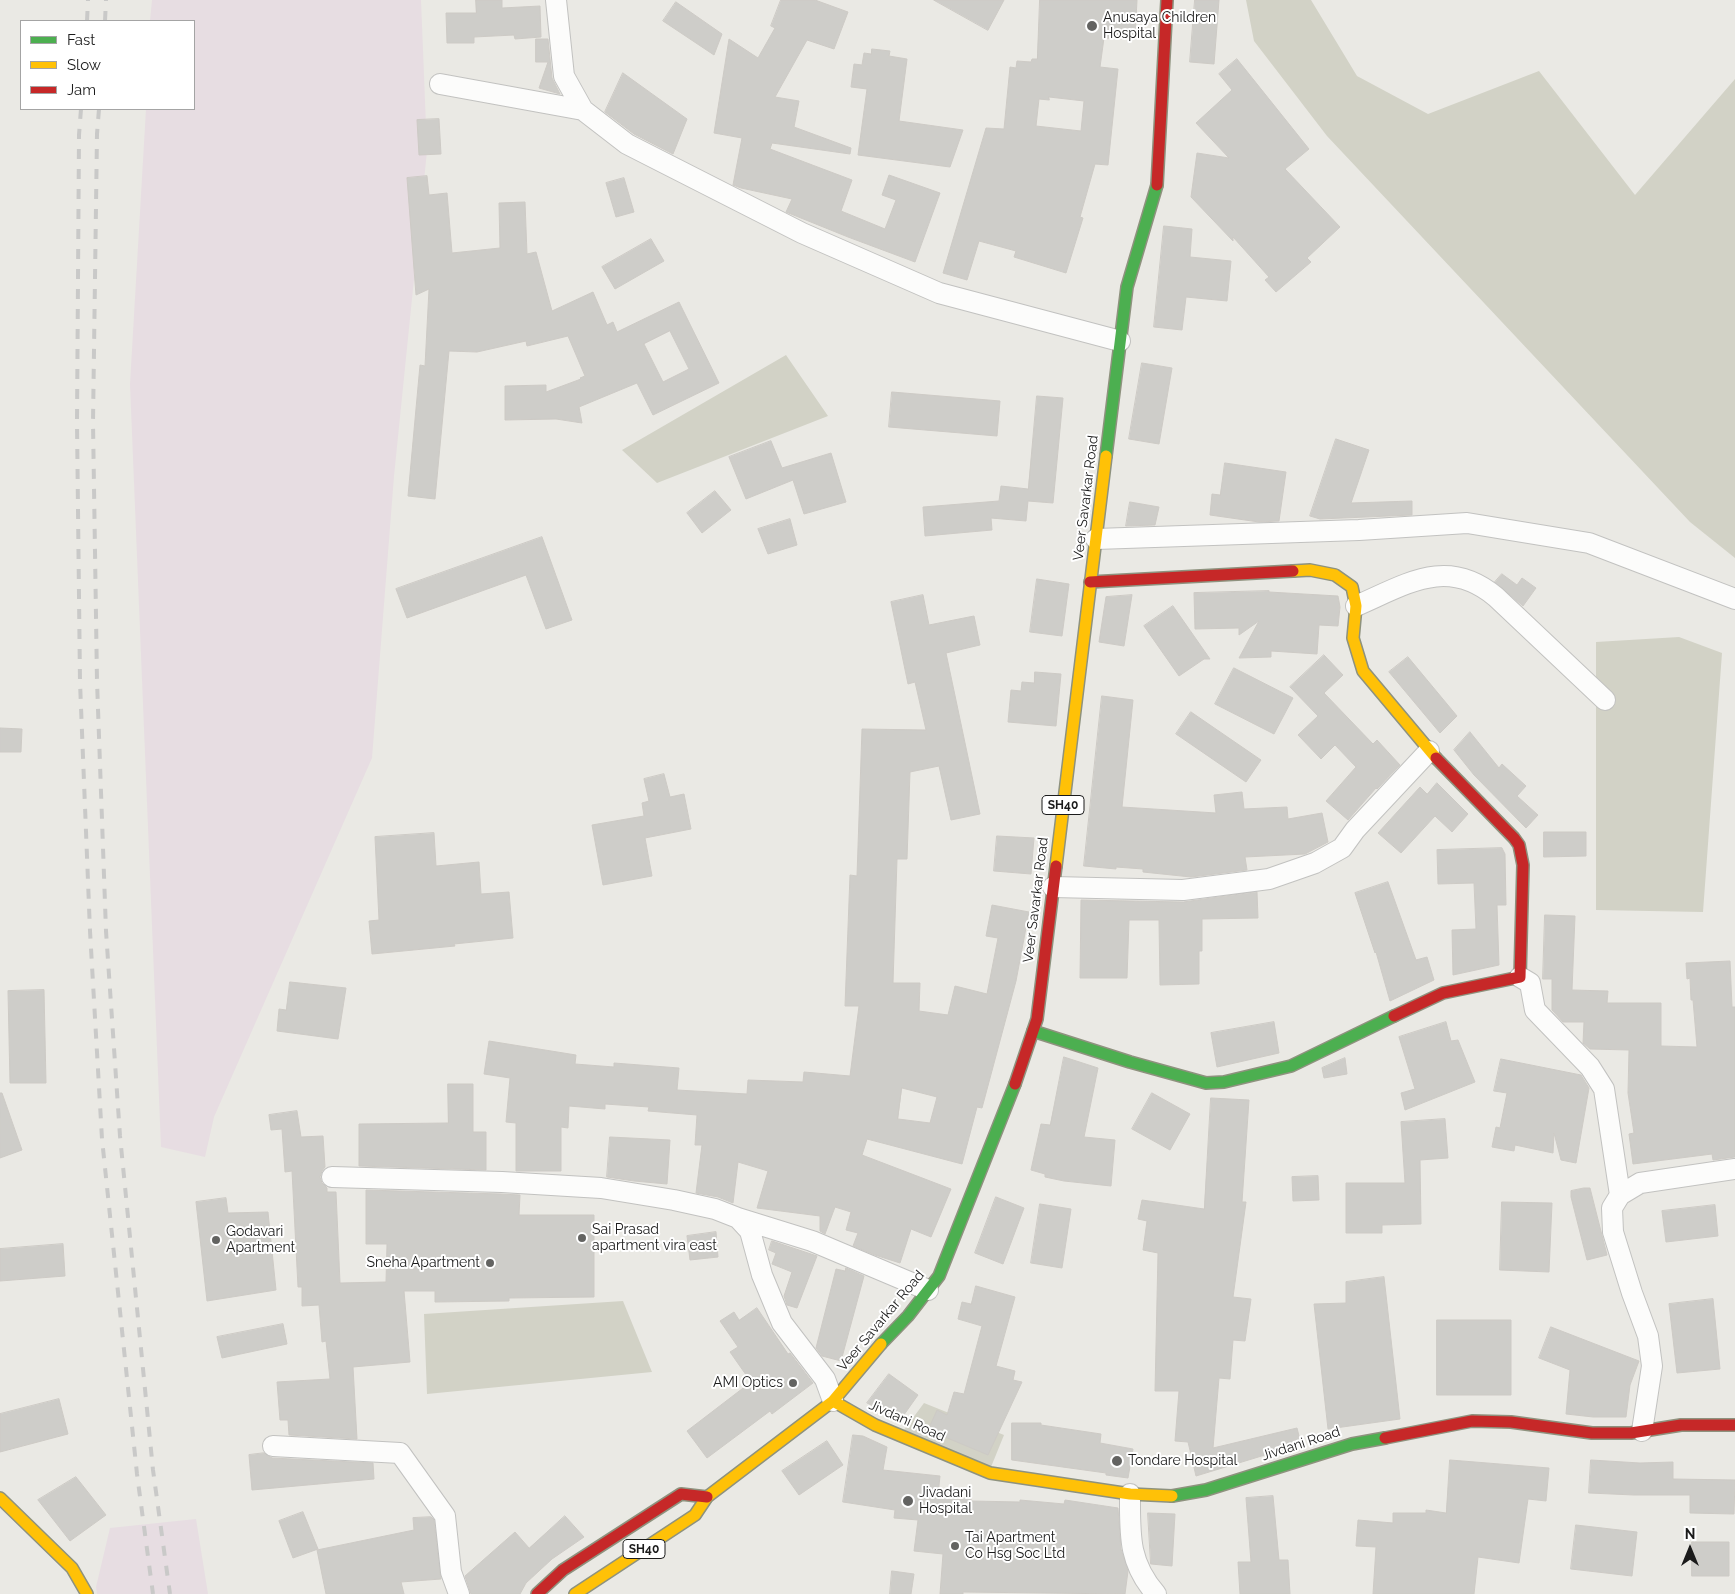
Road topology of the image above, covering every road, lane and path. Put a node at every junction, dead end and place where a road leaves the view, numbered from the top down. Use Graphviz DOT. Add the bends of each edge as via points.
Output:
graph roads {
  1 [pos="556,0"];
  2 [pos="1167,0"];
  3 [pos="440,84"];
  4 [pos="583,110"];
  5 [pos="1120,341"];
  6 [pos="1096,538"];
  7 [pos="1090,582"];
  8 [pos="1735,599"];
  9 [pos="1356,606"];
  10 [pos="1605,700"];
  11 [pos="1429,751"];
  12 [pos="1053,887"];
  13 [pos="1520,976"];
  14 [pos="1033,1031"];
  15 [pos="1735,1169"];
  16 [pos="332,1177"];
  17 [pos="1620,1195"];
  18 [pos="738,1218"];
  19 [pos="928,1290"];
  20 [pos="833,1402"];
  21 [pos="1735,1425"];
  22 [pos="1642,1431"];
  23 [pos="273,1446"];
  24 [pos="1130,1494"];
  25 [pos="707,1497"];
  26 [pos="0,1498"];
  27 [pos="682,1510"];
  28 [pos="563,1585"];
  29 [pos="87,1594"];
  30 [pos="460,1594"];
  31 [pos="537,1594"];
  32 [pos="554,1594"];
  33 [pos="576,1594"];
  34 [pos="1156,1594"];
  1 -- 4 [label="street" via="564,76"];
  2 -- 5 [label="main road, Veer Savarkar Road / SH40" via="1158,181 1127,287"];
  3 -- 4 [label="street"];
  4 -- 5 [label="street" via="644,153 802,233 939,293"];
  5 -- 6 [label="main road, Veer Savarkar Road / SH40"];
  6 -- 7 [label="main road, Veer Savarkar Road / SH40"];
  6 -- 8 [label="street" via="1359,530 1467,523 1589,543"];
  7 -- 9 [label="main road" via="1310,570 1336,575 1352,587"];
  7 -- 12 [label="main road, Veer Savarkar Road / SH40"];
  9 -- 10 [label="street" via="1416,579 1440,575 1471,580 1486,588"];
  9 -- 11 [label="main road" via="1353,638 1363,671"];
  11 -- 12 [label="street" via="1342,848 1315,863 1269,879 1183,890"];
  11 -- 13 [label="main road" via="1519,845 1523,866"];
  12 -- 14 [label="main road, Veer Savarkar Road / SH40"];
  13 -- 14 [label="main road" via="1442,993 1291,1066 1224,1082 1206,1083"];
  13 -- 17 [label="street" via="1530,983 1535,1010 1590,1067 1604,1089"];
  14 -- 19 [label="main road, Veer Savarkar Road / SH40" via="1020,1072 939,1276"];
  15 -- 17 [label="street" via="1640,1183"];
  16 -- 18 [label="street" via="601,1188 674,1200"];
  17 -- 22 [label="street" via="1612,1208 1613,1232 1648,1336 1652,1366"];
  18 -- 19 [label="street" via="812,1241"];
  18 -- 20 [label="street" via="750,1230 762,1275 782,1322 824,1379"];
  19 -- 20 [label="main road, Veer Savarkar Road / SH40"];
  20 -- 24 [label="main road, Jivdani Road" via="874,1425 990,1473"];
  20 -- 25 [label="main road, Veer Savarkar Road / SH40"];
  21 -- 22 [label="main road, Jivdani Road" via="1681,1425"];
  22 -- 24 [label="main road, Jivdani Road" via="1592,1433 1511,1422 1472,1421 1352,1444 1206,1490 1171,1496"];
  23 -- 30 [label="street" via="400,1453 445,1516 451,1572"];
  24 -- 34 [label="street" via="1130,1538 1136,1562"];
  25 -- 27 [label="main road"];
  25 -- 31 [label="main road" via="681,1494 563,1570"];
  25 -- 33 [label="main road, Veer Savarkar Road / SH40" via="696,1515"];
  26 -- 29 [label="main road" via="72,1568"];
  28 -- 32 [label="main road"];
}
